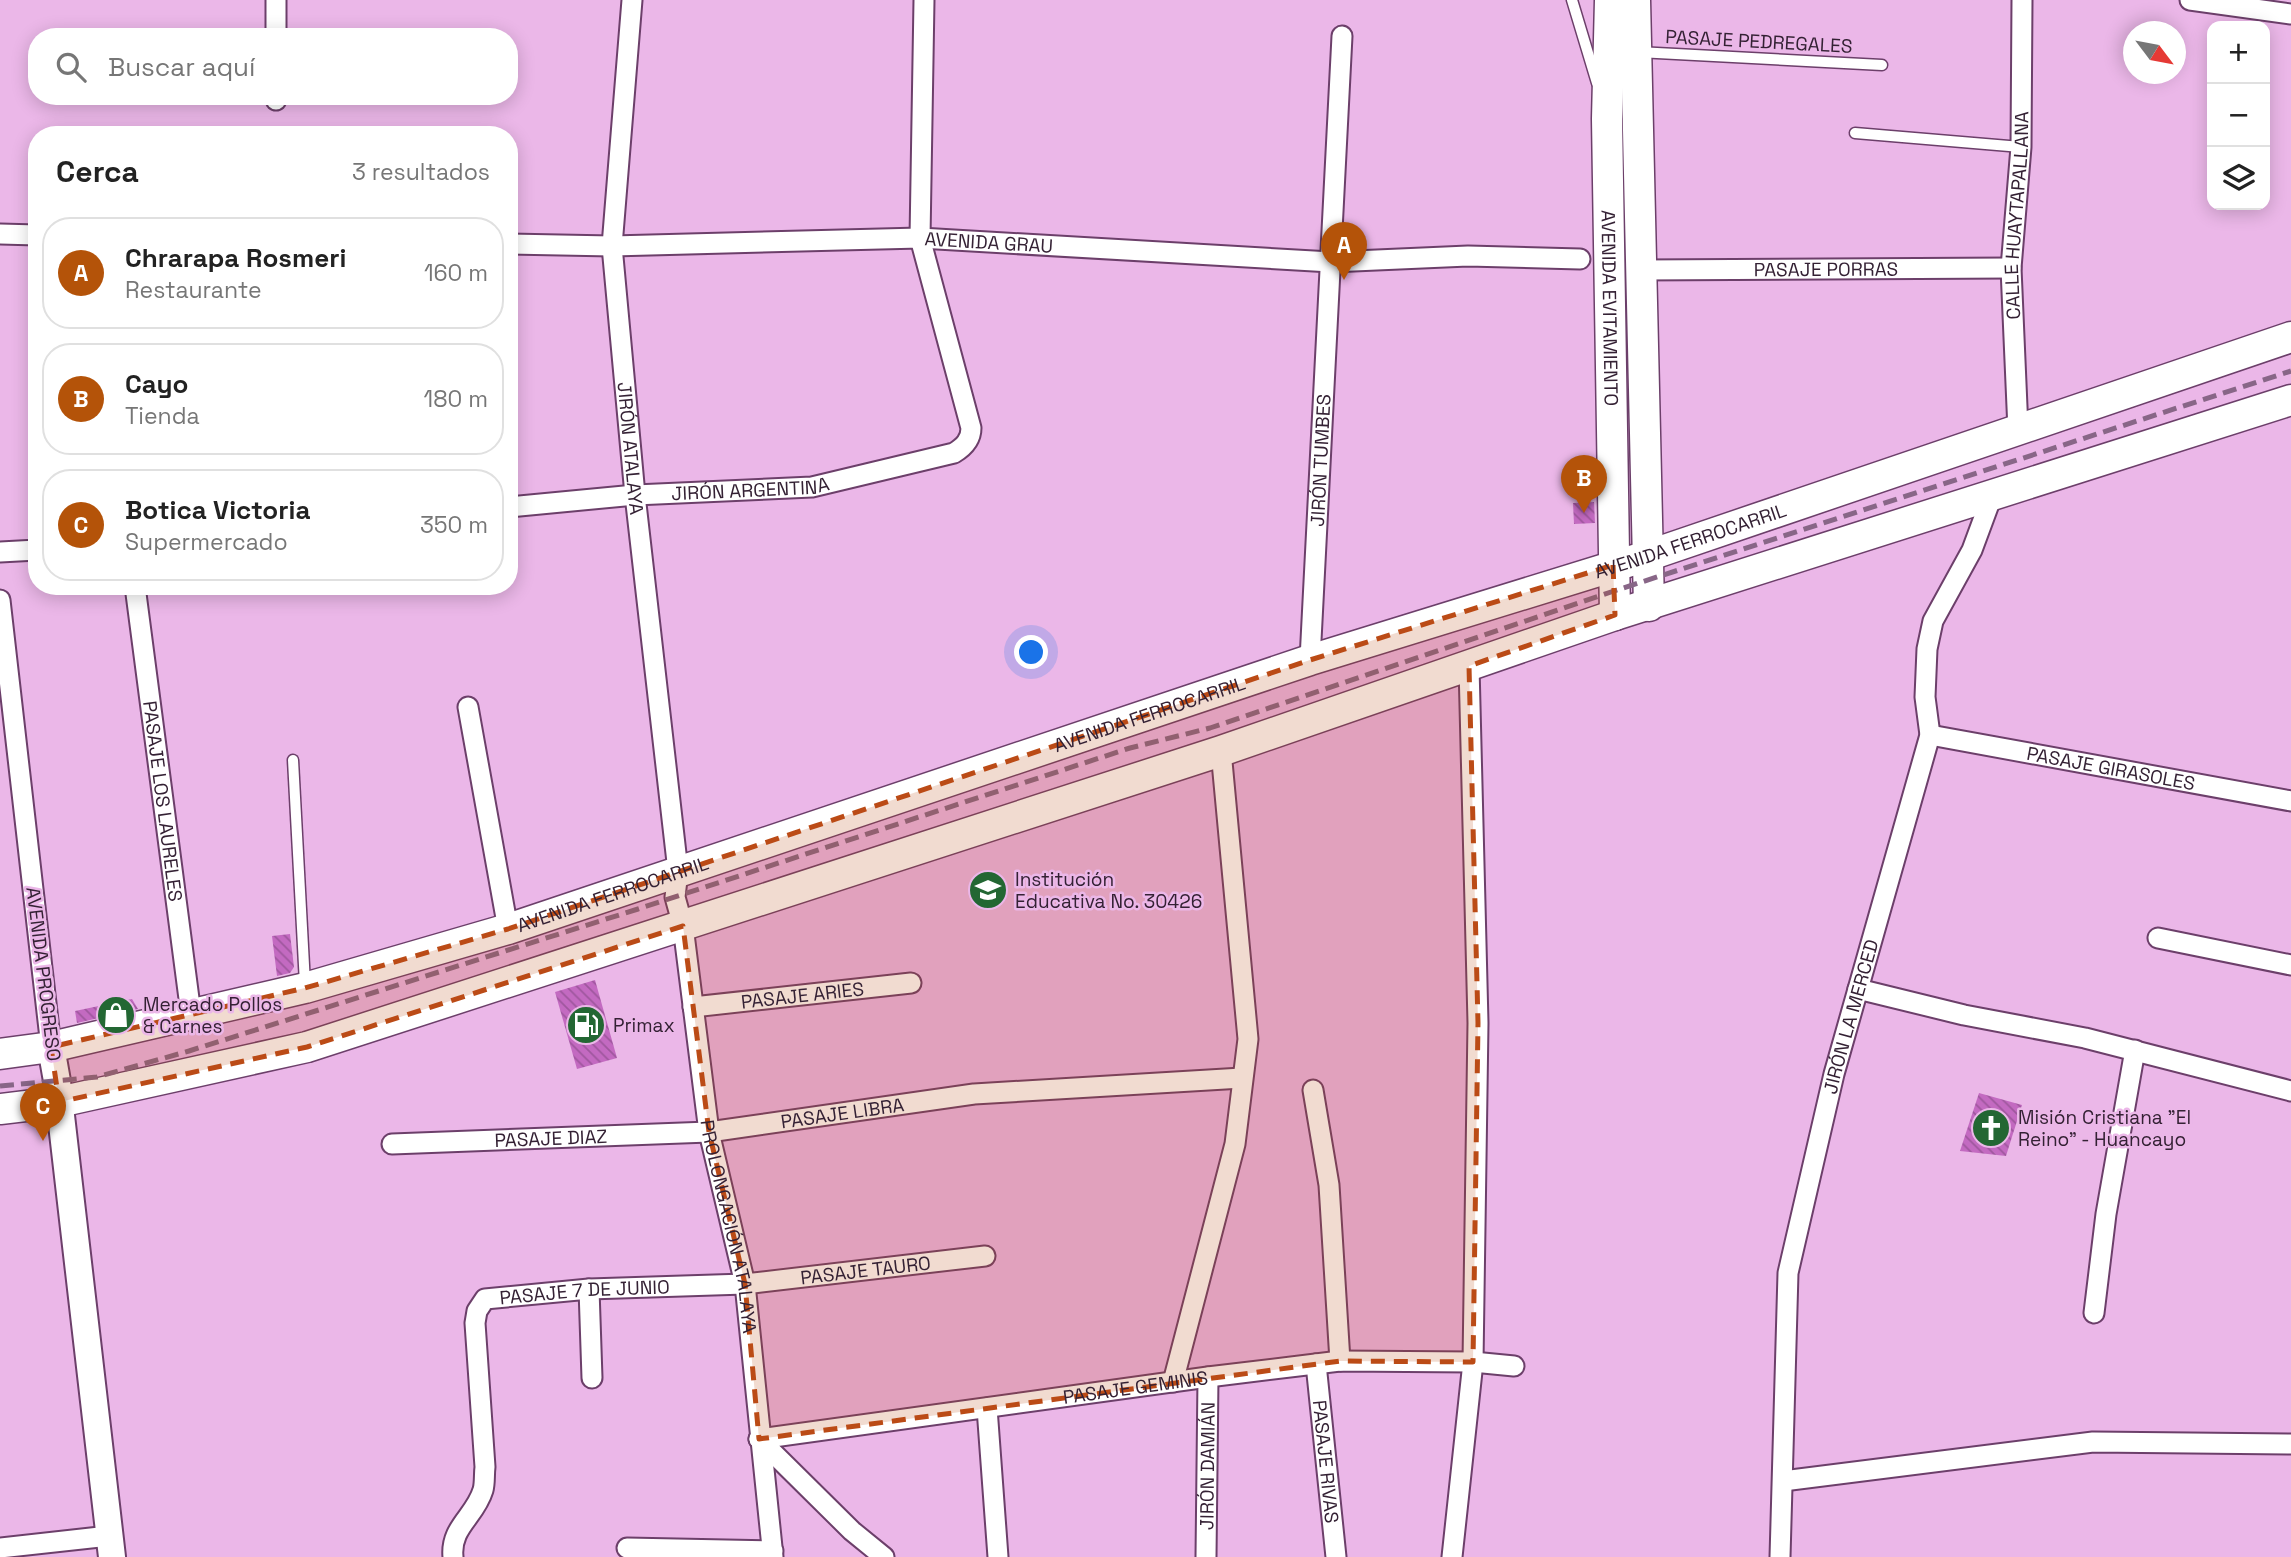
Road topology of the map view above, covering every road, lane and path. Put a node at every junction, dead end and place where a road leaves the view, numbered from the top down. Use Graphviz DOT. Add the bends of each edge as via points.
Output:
graph roads {
  1 [pos="276,0"];
  2 [pos="632,0"];
  3 [pos="924,0"];
  4 [pos="1572,0"];
  5 [pos="1610,0"];
  6 [pos="1634,0"];
  7 [pos="2022,0"];
  8 [pos="2190,0"];
  9 [pos="2249,4"];
  10 [pos="2291,14"];
  11 [pos="276,28"];
  12 [pos="1342,36"];
  13 [pos="1635,52"];
  14 [pos="1882,65"];
  15 [pos="1608,119"];
  16 [pos="1856,133"];
  17 [pos="2021,147"];
  18 [pos="0,234"];
  19 [pos="28,235"];
  20 [pos="920,239"];
  21 [pos="518,244"];
  22 [pos="612,246"];
  23 [pos="1580,258"];
  24 [pos="1331,262"];
  25 [pos="2011,268"];
  26 [pos="1640,270"];
  27 [pos="2291,337"];
  28 [pos="2291,400"];
  29 [pos="2018,430"];
  30 [pos="635,495"];
  31 [pos="1992,496"];
  32 [pos="518,506"];
  33 [pos="28,550"];
  34 [pos="0,552"];
  35 [pos="1647,556"];
  36 [pos="1614,565"];
  37 [pos="136,595"];
  38 [pos="0,600"];
  39 [pos="1648,606"];
  40 [pos="1615,615"];
  41 [pos="1310,660"];
  42 [pos="1469,666"];
  43 [pos="468,707"];
  44 [pos="1930,735"];
  45 [pos="1221,751"];
  46 [pos="293,760"];
  47 [pos="2291,802"];
  48 [pos="677,884"];
  49 [pos="683,926"];
  50 [pos="508,929"];
  51 [pos="2158,938"];
  52 [pos="2291,965"];
  53 [pos="911,983"];
  54 [pos="305,988"];
  55 [pos="1858,989"];
  56 [pos="693,1007"];
  57 [pos="191,1014"];
  58 [pos="51,1047"];
  59 [pos="2136,1050"];
  60 [pos="0,1054"];
  61 [pos="1242,1078"];
  62 [pos="1313,1090"];
  63 [pos="2291,1091"];
  64 [pos="59,1102"];
  65 [pos="0,1109"];
  66 [pos="709,1132"];
  67 [pos="391,1144"];
  68 [pos="985,1256"];
  69 [pos="745,1284"];
  70 [pos="589,1289"];
  71 [pos="2094,1313"];
  72 [pos="1340,1362"];
  73 [pos="1474,1362"];
  74 [pos="1316,1364"];
  75 [pos="1514,1366"];
  76 [pos="1208,1377"];
  77 [pos="592,1378"];
  78 [pos="1173,1382"];
  79 [pos="987,1408"];
  80 [pos="759,1439"];
  81 [pos="2291,1444"];
  82 [pos="1783,1481"];
  83 [pos="110,1546"];
  84 [pos="0,1548"];
  85 [pos="627,1548"];
  86 [pos="773,1554"];
  87 [pos="453,1557"];
  88 [pos="884,1557"];
  89 [pos="998,1557"];
  90 [pos="1206,1557"];
  91 [pos="1336,1557"];
  92 [pos="1452,1557"];
  93 [pos="1780,1557"];
  1 -- 11 [label="street"];
  2 -- 22 [label="street, JIRÓN ATALAYA"];
  3 -- 20 [label="street"];
  4 -- 15 [label="lane"];
  5 -- 15 [label="main road, AVENIDA EVITAMIENTO"];
  6 -- 13 [label="main road, AVENIDA EVITAMIENTO"];
  7 -- 17 [label="street, CALLE HUAYTAPALLANA"];
  8 -- 9 [label="street"];
  9 -- 10 [label="street"];
  12 -- 24 [label="street, JIRÓN TUMBES"];
  13 -- 14 [label="lane, PASAJE PEDREGALES"];
  13 -- 26 [label="main road, AVENIDA EVITAMIENTO"];
  15 -- 36 [label="main road, AVENIDA EVITAMIENTO"];
  16 -- 17 [label="lane"];
  17 -- 25 [label="street, CALLE HUAYTAPALLANA"];
  18 -- 19 [label="street"];
  20 -- 22 [label="street, AVENIDA GRAU"];
  20 -- 24 [label="street, AVENIDA GRAU"];
  20 -- 30 [label="street, JIRÓN ARGENTINA" via="971,428 971,437 962,449 812,487"];
  21 -- 22 [label="street, AVENIDA GRAU"];
  22 -- 30 [label="street, JIRÓN ATALAYA"];
  23 -- 24 [label="street, AVENIDA GRAU" via="1468,256"];
  24 -- 41 [label="street, JIRÓN TUMBES"];
  25 -- 26 [label="street, PASAJE PORRAS"];
  25 -- 29 [label="street, CALLE HUAYTAPALLANA"];
  26 -- 35 [label="main road, AVENIDA EVITAMIENTO"];
  27 -- 29 [label="main road, AVENIDA FERROCARRIL"];
  28 -- 31 [label="main road"];
  29 -- 35 [label="main road, AVENIDA FERROCARRIL"];
  30 -- 32 [label="street, JIRÓN ARGENTINA"];
  30 -- 48 [label="street, JIRÓN ATALAYA"];
  31 -- 39 [label="main road"];
  31 -- 44 [label="street, JIRÓN LA MERCED" via="1972,550 1933,621 1925,697"];
  33 -- 34 [label="street"];
  35 -- 36 [label="main road, AVENIDA FERROCARRIL"];
  35 -- 39 [label="main road, AVENIDA EVITAMIENTO"];
  36 -- 40 [label="main road, AVENIDA EVITAMIENTO"];
  36 -- 41 [label="main road, AVENIDA FERROCARRIL"];
  37 -- 57 [label="street, PASAJE LOS LAURELES"];
  38 -- 58 [label="street, AVENIDA PROGRESO"];
  39 -- 40 [label="main road"];
  40 -- 42 [label="main road"];
  41 -- 48 [label="main road, AVENIDA FERROCARRIL"];
  42 -- 45 [label="main road"];
  42 -- 73 [label="street" via="1478,1023"];
  43 -- 50 [label="street"];
  44 -- 47 [label="street, PASAJE GIRASOLES"];
  44 -- 55 [label="street, JIRÓN LA MERCED"];
  45 -- 49 [label="main road"];
  45 -- 61 [label="street" via="1248,1039"];
  46 -- 54 [label="lane"];
  48 -- 49 [label="street, PROLONGACIÓN ATALAYA"];
  48 -- 50 [label="main road, AVENIDA FERROCARRIL"];
  49 -- 56 [label="street, PROLONGACIÓN ATALAYA"];
  49 -- 64 [label="main road" via="307,1047"];
  50 -- 54 [label="main road, AVENIDA FERROCARRIL"];
  51 -- 52 [label="street"];
  53 -- 56 [label="street, PASAJE ARIES"];
  54 -- 57 [label="main road, AVENIDA FERROCARRIL"];
  55 -- 59 [label="street"];
  55 -- 82 [label="street, JIRÓN LA MERCED" via="1788,1273"];
  56 -- 66 [label="street, PROLONGACIÓN ATALAYA"];
  57 -- 58 [label="main road, AVENIDA FERROCARRIL"];
  58 -- 60 [label="main road, AVENIDA FERROCARRIL"];
  58 -- 64 [label="street, AVENIDA PROGRESO"];
  59 -- 63 [label="street"];
  59 -- 71 [label="street" via="2106,1214"];
  61 -- 66 [label="street, PASAJE LIBRA" via="974,1094"];
  61 -- 78 [label="street" via="1235,1144"];
  62 -- 72 [label="street" via="1329,1185"];
  64 -- 65 [label="main road"];
  64 -- 83 [label="street, AVENIDA PROGRESO"];
  66 -- 67 [label="street, PASAJE DIAZ"];
  66 -- 69 [label="street, PROLONGACIÓN ATALAYA"];
  68 -- 69 [label="street, PASAJE TAURO"];
  69 -- 70 [label="street, PASAJE 7 DE JUNIO"];
  69 -- 80 [label="street, PROLONGACIÓN ATALAYA"];
  70 -- 77 [label="street"];
  70 -- 87 [label="street, PASAJE 7 DE JUNIO" via="485,1299 477,1311 483,1490 452,1542"];
  72 -- 73 [label="street, PASAJE GEMINIS"];
  72 -- 74 [label="street, PASAJE GEMINIS"];
  73 -- 75 [label="street, PASAJE GEMINIS"];
  73 -- 92 [label="street"];
  74 -- 76 [label="street, PASAJE GEMINIS"];
  74 -- 91 [label="street, PASAJE RIVAS"];
  76 -- 78 [label="street, PASAJE GEMINIS"];
  76 -- 90 [label="street, JIRÓN DAMIÁN"];
  78 -- 79 [label="street, PASAJE GEMINIS"];
  79 -- 80 [label="street, PASAJE GEMINIS"];
  79 -- 89 [label="street"];
  80 -- 86 [label="street, PROLONGACIÓN ATALAYA"];
  80 -- 88 [label="street"];
  81 -- 82 [label="street" via="2092,1442"];
  82 -- 93 [label="street, JIRÓN LA MERCED"];
  83 -- 84 [label="street"];
  85 -- 86 [label="street"];
}
